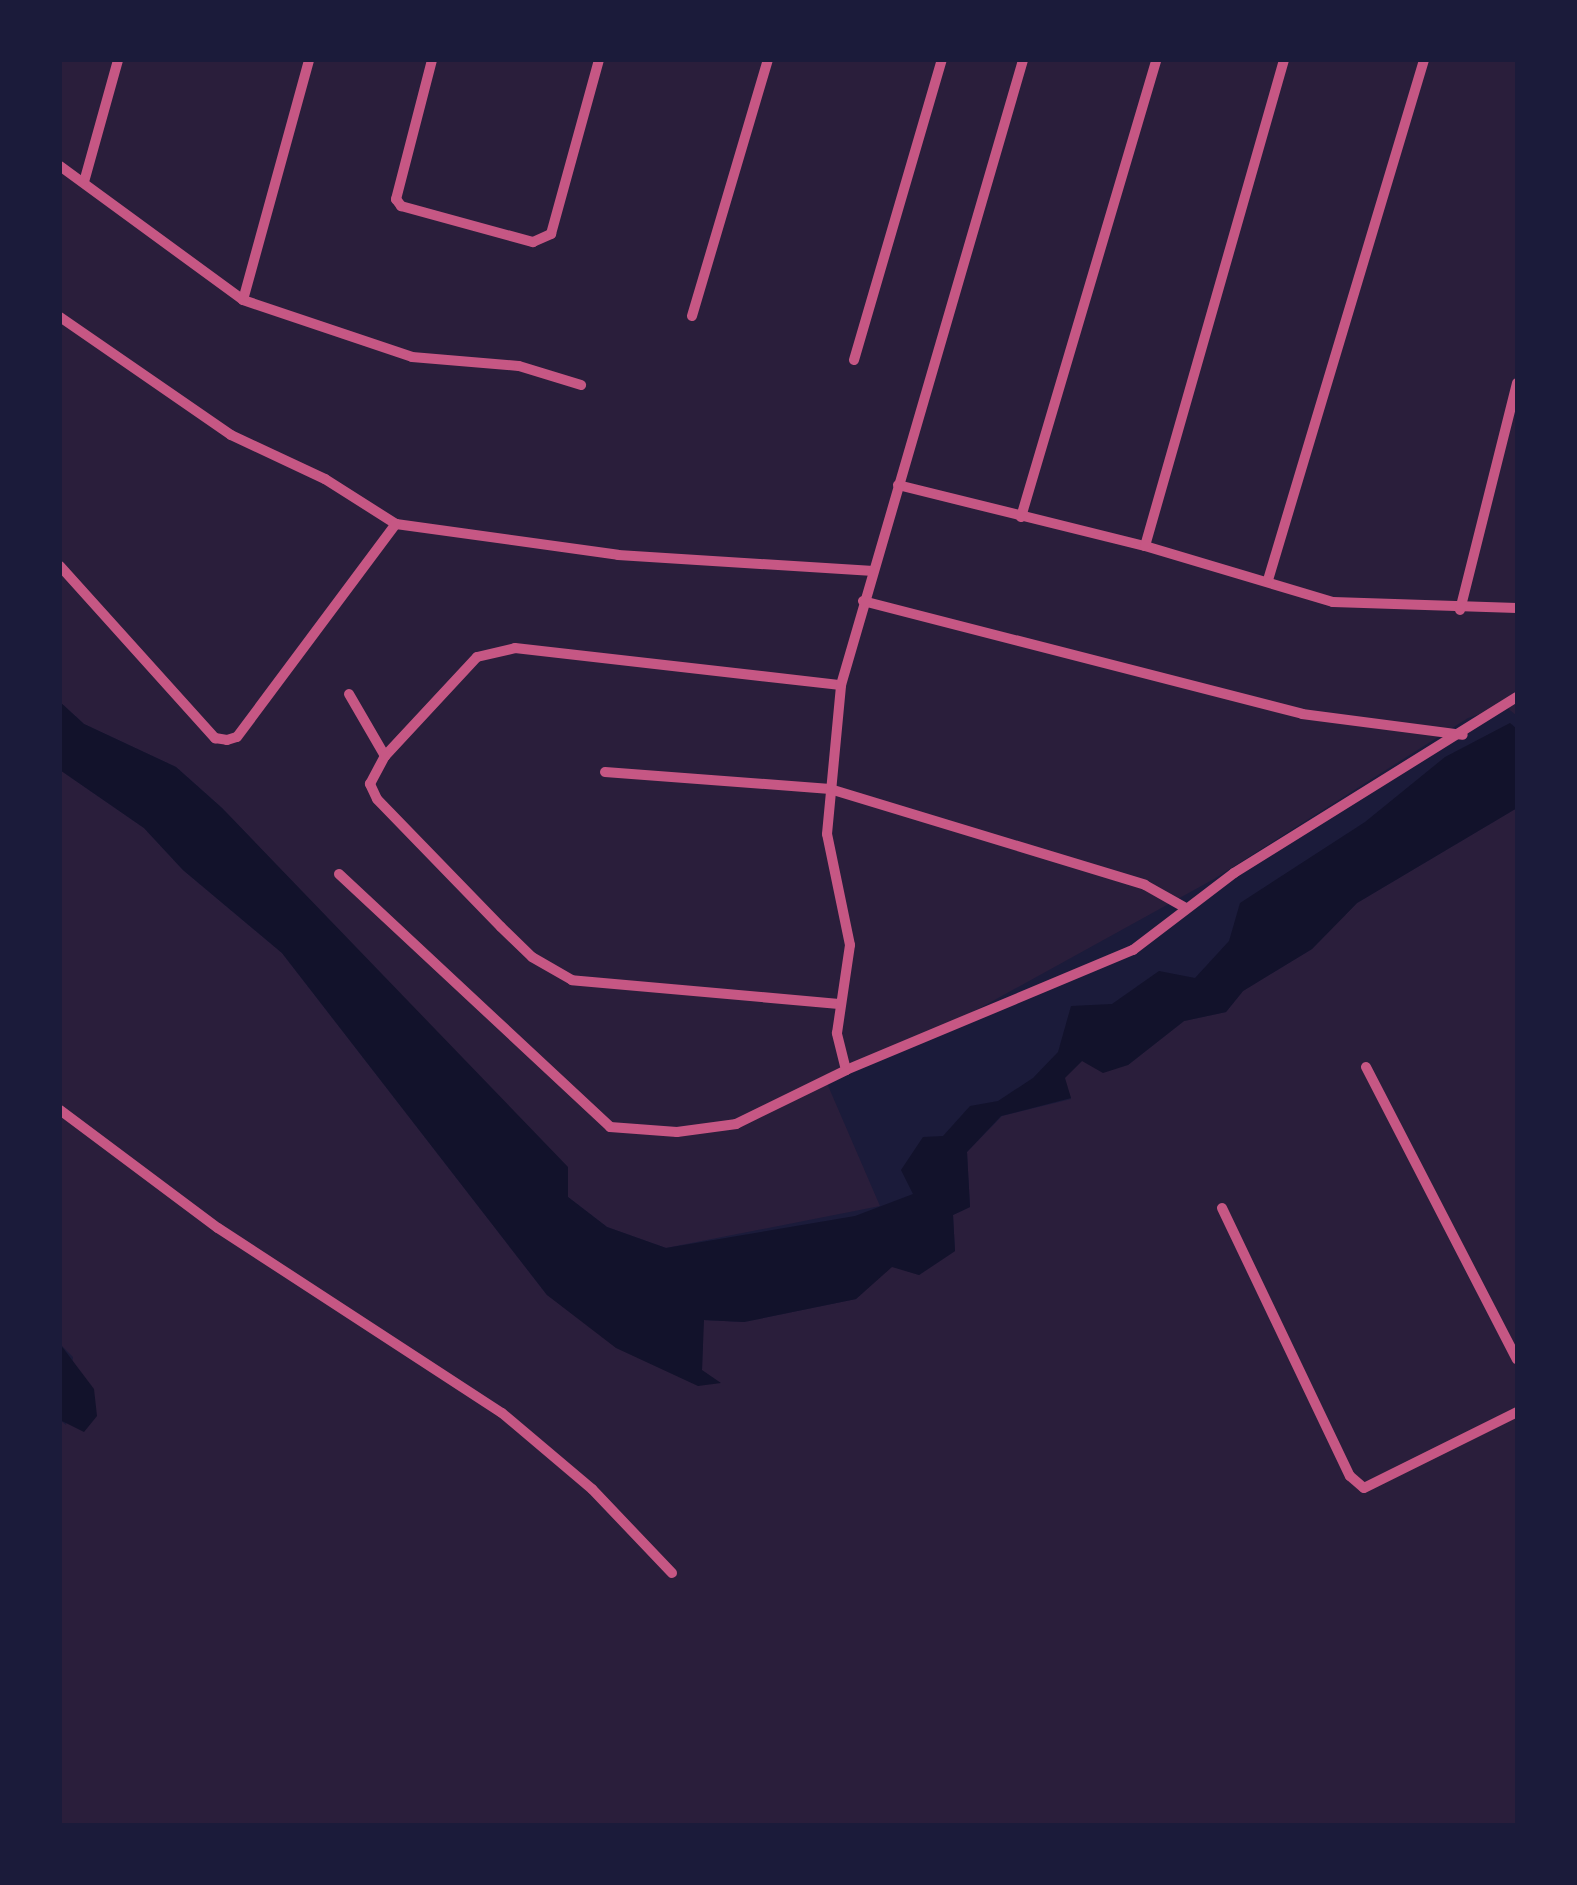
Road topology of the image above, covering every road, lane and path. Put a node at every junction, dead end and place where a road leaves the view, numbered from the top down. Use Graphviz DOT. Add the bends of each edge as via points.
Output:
graph roads {
  1 [pos="118,60"];
  2 [pos="309,60"];
  3 [pos="432,60"];
  4 [pos="599,60"];
  5 [pos="768,60"];
  6 [pos="942,60"];
  7 [pos="1023,60"];
  8 [pos="1156,60"];
  9 [pos="1284,60"];
  10 [pos="1424,60"];
  11 [pos="60,166"];
  12 [pos="84,182"];
  13 [pos="243,300"];
  14 [pos="692,316"];
  15 [pos="60,318"];
  16 [pos="854,360"];
  17 [pos="1517,383"];
  18 [pos="581,385"];
  19 [pos="898,485"];
  20 [pos="1022,516"];
  21 [pos="396,524"];
  22 [pos="1144,546"];
  23 [pos="60,566"];
  24 [pos="872,571"];
  25 [pos="1268,580"];
  26 [pos="862,601"];
  27 [pos="1517,608"];
  28 [pos="1460,610"];
  29 [pos="841,685"];
  30 [pos="349,694"];
  31 [pos="1517,697"];
  32 [pos="1463,735"];
  33 [pos="384,756"];
  34 [pos="605,772"];
  35 [pos="830,789"];
  36 [pos="338,874"];
  37 [pos="1184,906"];
  38 [pos="839,1004"];
  39 [pos="1366,1067"];
  40 [pos="846,1070"];
  41 [pos="60,1110"];
  42 [pos="1222,1208"];
  43 [pos="1517,1359"];
  44 [pos="1517,1412"];
  45 [pos="672,1573"];
  1 -- 12 [label="street"];
  2 -- 13 [label="street"];
  3 -- 4 [label="street" via="396,199 401,206 533,242 551,234"];
  5 -- 14 [label="street"];
  6 -- 16 [label="street"];
  7 -- 19 [label="street"];
  8 -- 20 [label="street"];
  9 -- 22 [label="street"];
  10 -- 25 [label="street"];
  11 -- 12 [label="street"];
  12 -- 13 [label="street"];
  13 -- 18 [label="street" via="412,357 519,366"];
  15 -- 21 [label="street" via="231,435 325,480"];
  17 -- 28 [label="street"];
  19 -- 20 [label="street"];
  19 -- 24 [label="street"];
  20 -- 22 [label="street"];
  21 -- 23 [label="street" via="228,740 215,738"];
  21 -- 24 [label="street" via="636,556"];
  22 -- 25 [label="street"];
  24 -- 26 [label="street"];
  25 -- 28 [label="street" via="1333,602"];
  26 -- 29 [label="street"];
  26 -- 32 [label="street" via="1302,714"];
  27 -- 28 [label="street"];
  29 -- 33 [label="street" via="514,648 477,657"];
  29 -- 35 [label="street"];
  30 -- 33 [label="street"];
  31 -- 32 [label="street"];
  32 -- 37 [label="street"];
  33 -- 38 [label="street" via="370,784 377,799 532,957 572,980"];
  34 -- 35 [label="street"];
  35 -- 37 [label="street" via="1145,885"];
  35 -- 38 [label="street" via="827,834 850,945"];
  36 -- 40 [label="street" via="610,1128 676,1132 736,1124"];
  37 -- 40 [label="street" via="1133,950"];
  38 -- 40 [label="street"];
  39 -- 43 [label="street"];
  41 -- 45 [label="street" via="218,1228 502,1414 592,1489"];
  42 -- 44 [label="street" via="1350,1476 1364,1488"];
}
